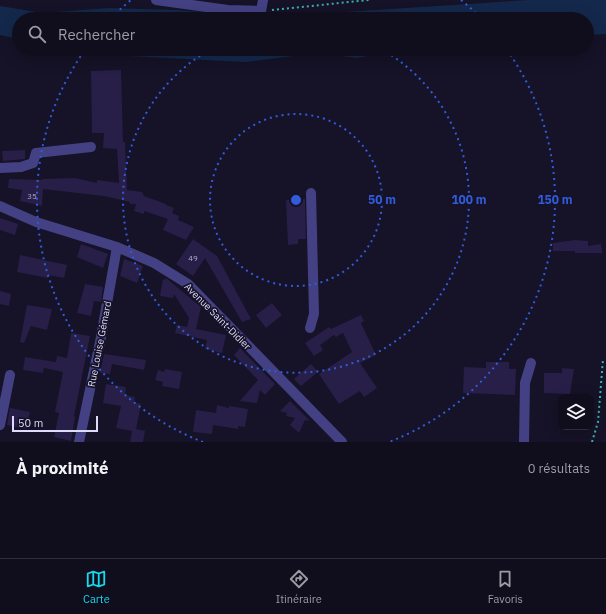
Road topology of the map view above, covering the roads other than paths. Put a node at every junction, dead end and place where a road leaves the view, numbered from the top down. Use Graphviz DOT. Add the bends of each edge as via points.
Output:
graph roads {
  1 [pos="156,0"];
  2 [pos="263,0"];
  3 [pos="91,147"];
  4 [pos="0,168"];
  5 [pos="312,193"];
  6 [pos="0,206"];
  7 [pos="117,247"];
  8 [pos="310,328"];
  9 [pos="531,363"];
  10 [pos="10,376"];
  11 [pos="0,425"];
  12 [pos="79,442"];
  13 [pos="342,442"];
  14 [pos="524,442"];
  1 -- 2 [label="street" via="228,10 261,11"];
  3 -- 4 [label="street" via="36,153 33,163 21,167"];
  5 -- 8 [label="street" via="314,314"];
  6 -- 7 [label="street, Avenue Saint-Didier" via="36,222"];
  7 -- 12 [label="street, Rue Louise Gémard"];
  7 -- 13 [label="street, Avenue Saint-Didier" via="154,263 188,284"];
  9 -- 14 [label="street" via="525,383"];
  10 -- 11 [label="street"];
}
